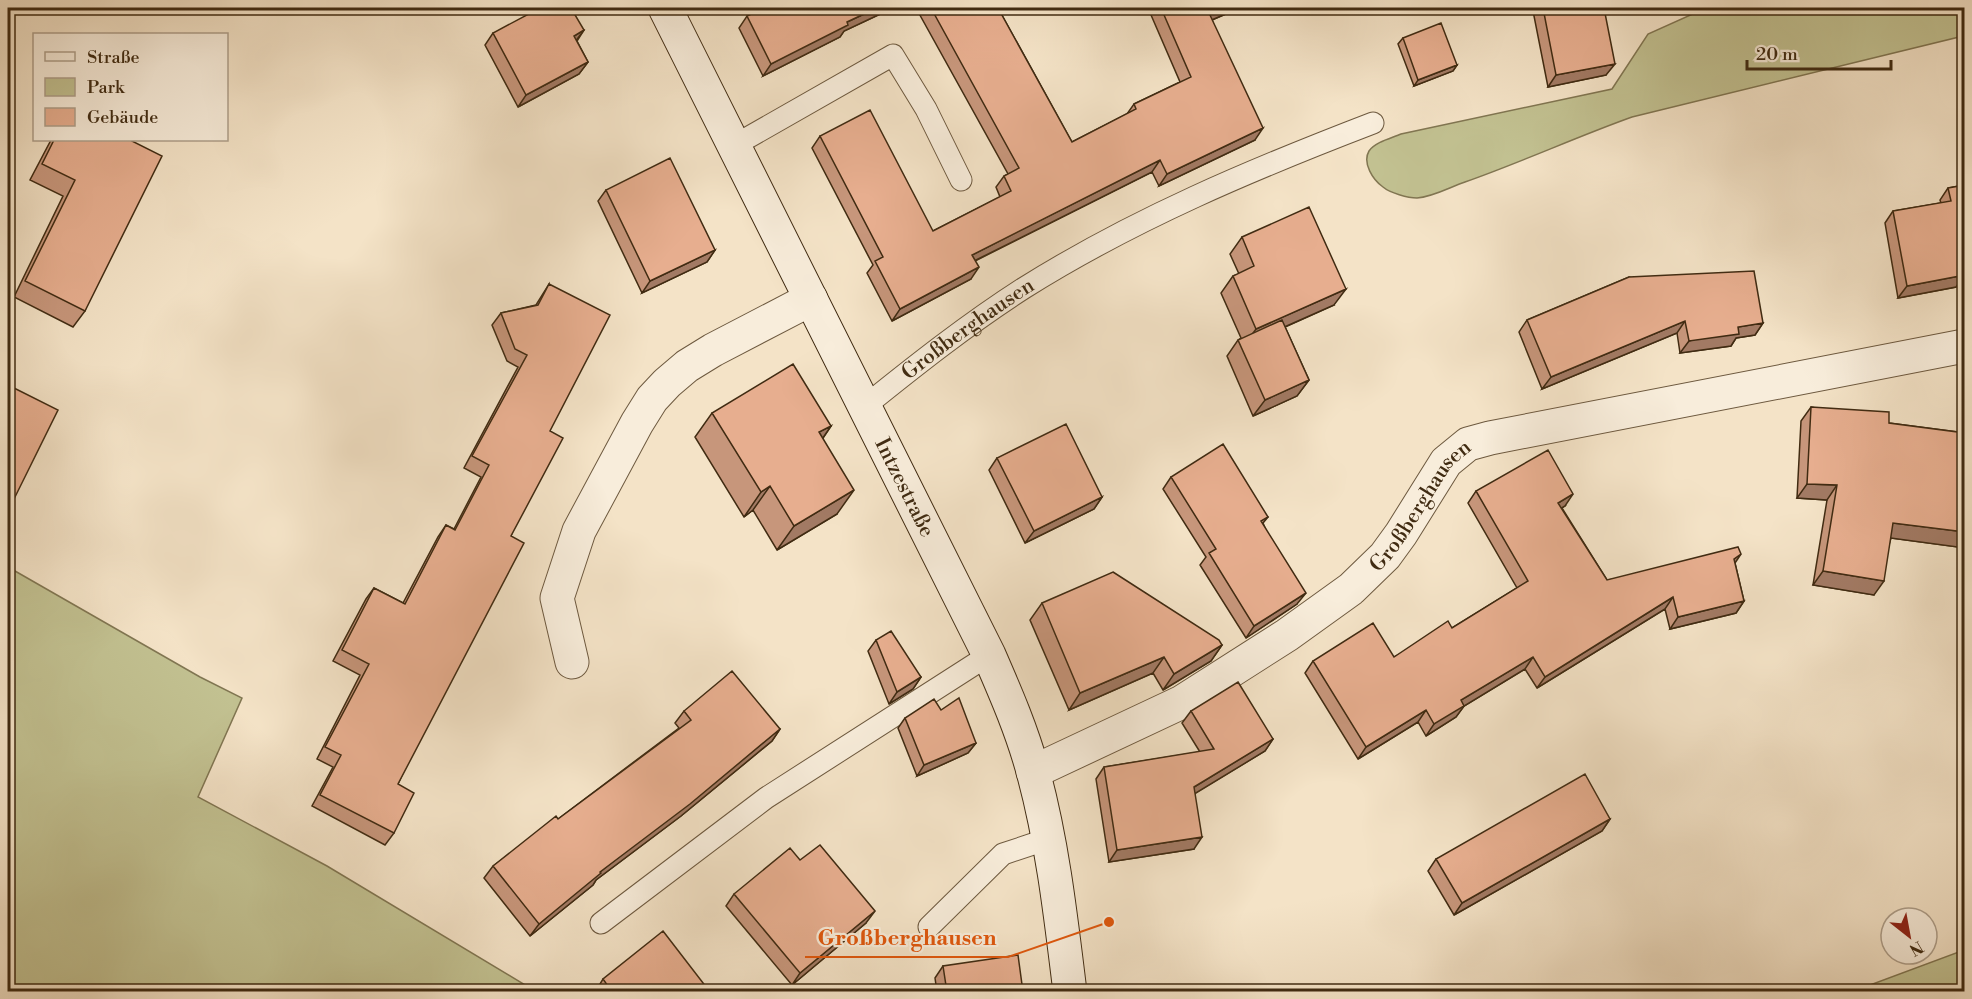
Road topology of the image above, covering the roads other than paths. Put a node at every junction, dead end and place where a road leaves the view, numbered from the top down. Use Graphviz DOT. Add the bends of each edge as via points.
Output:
graph roads {
  1 [pos="665,8"];
  2 [pos="1373,123"];
  3 [pos="735,146"];
  4 [pos="961,180"];
  5 [pos="811,299"];
  6 [pos="1965,346"];
  7 [pos="864,407"];
  8 [pos="989,655"];
  9 [pos="572,662"];
  10 [pos="1033,772"];
  11 [pos="1048,840"];
  12 [pos="601,923"];
  13 [pos="929,927"];
  14 [pos="1070,992"];
  1 -- 3 [label="street, Intzestraße"];
  2 -- 7 [label="lane, Großberghausen" via="1179,203 1097,246 1024,288 932,352"];
  3 -- 4 [label="lane" via="894,55"];
  3 -- 5 [label="street, Intzestraße"];
  5 -- 7 [label="street, Intzestraße"];
  5 -- 9 [label="street" via="687,366 647,407 579,531 557,598"];
  6 -- 10 [label="street, Großberghausen" via="1468,444 1446,462 1385,556 1351,589 1182,702"];
  7 -- 8 [label="street, Intzestraße"];
  8 -- 10 [label="street, Intzestraße"];
  8 -- 12 [label="lane" via="766,798"];
  10 -- 11 [label="street, Intzestraße"];
  11 -- 13 [label="lane" via="1003,854"];
  11 -- 14 [label="street, Intzestraße"];
}
